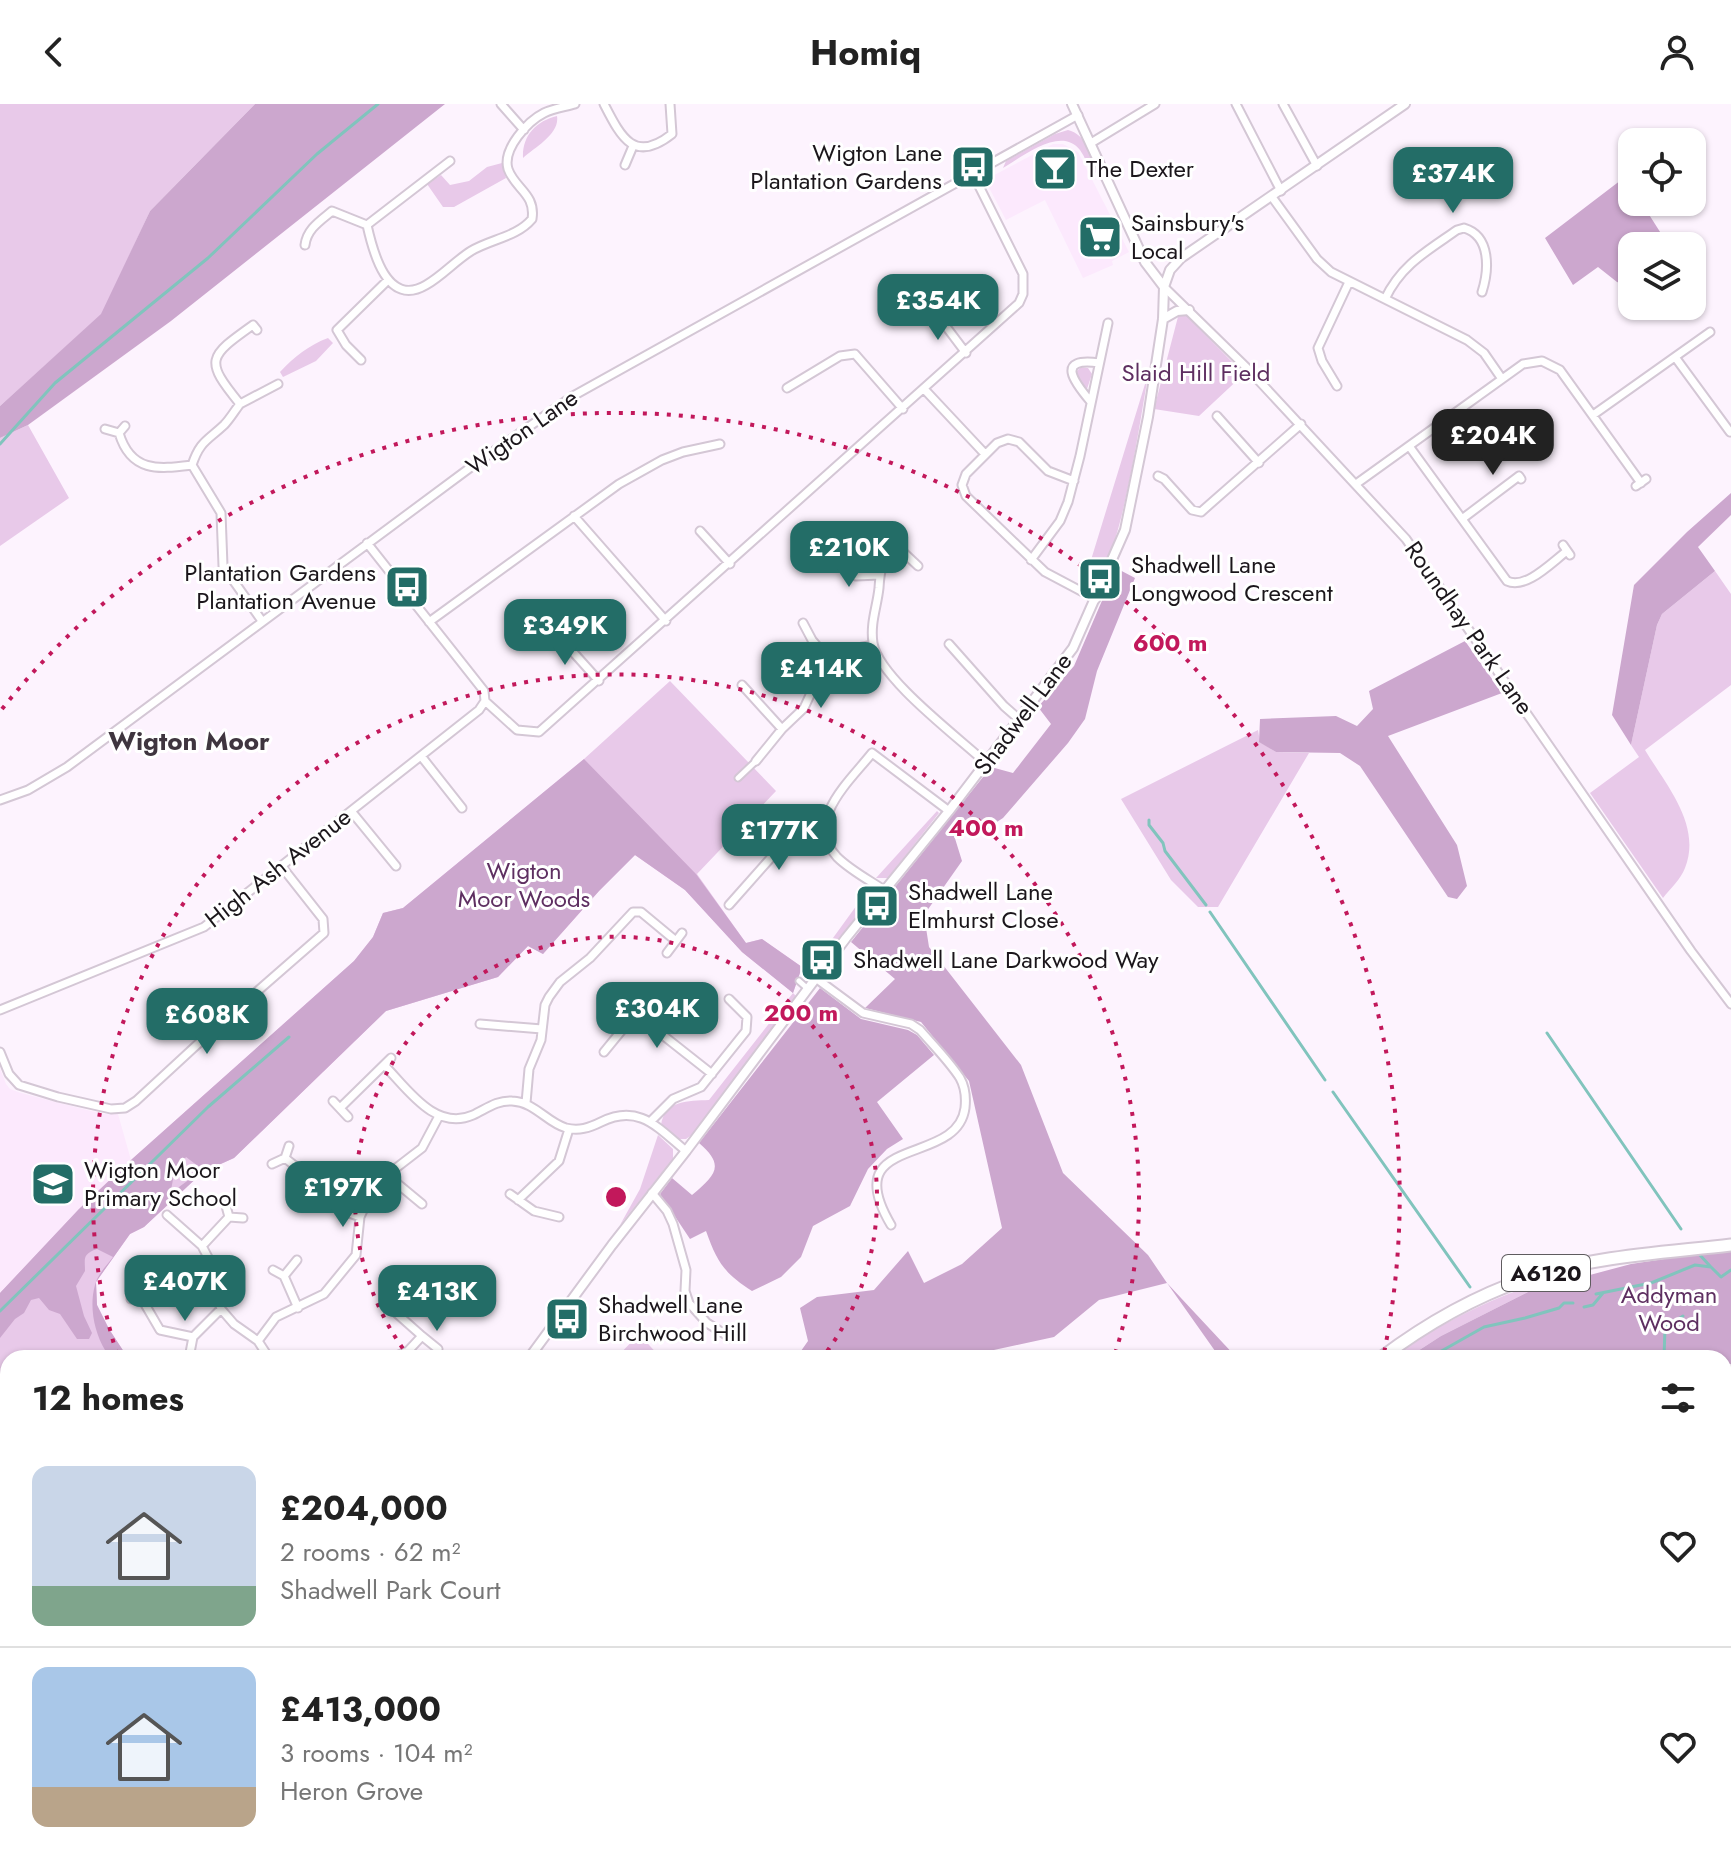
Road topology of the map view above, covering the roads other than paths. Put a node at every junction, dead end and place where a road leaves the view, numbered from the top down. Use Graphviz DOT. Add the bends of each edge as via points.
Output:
graph roads {
  1 [pos="501,104"];
  2 [pos="575,104"];
  3 [pos="604,104"];
  4 [pos="670,104"];
  5 [pos="1072,104"];
  6 [pos="1155,104"];
  7 [pos="1236,104"];
  8 [pos="1283,104"];
  9 [pos="1405,104"];
  10 [pos="1078,115"];
  11 [pos="524,130"];
  12 [pos="1091,143"];
  13 [pos="633,146"];
  14 [pos="450,161"];
  15 [pos="625,165"];
  16 [pos="1317,166"];
  17 [pos="973,174"];
  18 [pos="1281,191"];
  19 [pos="1272,197"];
  20 [pos="367,225"];
  21 [pos="305,245"];
  22 [pos="388,280"];
  23 [pos="1349,282"];
  24 [pos="1164,287"];
  25 [pos="1482,292"];
  26 [pos="1385,299"];
  27 [pos="1189,310"];
  28 [pos="935,312"];
  29 [pos="1163,319"];
  30 [pos="1108,323"];
  31 [pos="257,330"];
  32 [pos="1710,332"];
  33 [pos="966,353"];
  34 [pos="1675,357"];
  35 [pos="361,360"];
  36 [pos="1099,363"];
  37 [pos="1502,379"];
  38 [pos="278,384"];
  39 [pos="1337,386"];
  40 [pos="787,388"];
  41 [pos="925,390"];
  42 [pos="1091,402"];
  43 [pos="240,404"];
  44 [pos="903,409"];
  45 [pos="1593,415"];
  46 [pos="1217,416"];
  47 [pos="1301,424"];
  48 [pos="105,429"];
  49 [pos="1730,432"];
  50 [pos="1721,438"];
  51 [pos="720,444"];
  52 [pos="1409,446"];
  53 [pos="985,454"];
  54 [pos="1259,463"];
  55 [pos="192,465"];
  56 [pos="1158,476"];
  57 [pos="1521,479"];
  58 [pos="1074,481"];
  59 [pos="1641,483"];
  60 [pos="1356,484"];
  61 [pos="574,516"];
  62 [pos="1462,519"];
  63 [pos="700,531"];
  64 [pos="900,539"];
  65 [pos="367,543"];
  66 [pos="1567,550"];
  67 [pos="902,551"];
  68 [pos="837,558"];
  69 [pos="1031,560"];
  70 [pos="730,564"];
  71 [pos="918,566"];
  72 [pos="879,575"];
  73 [pos="1096,599"];
  74 [pos="262,621"];
  75 [pos="666,621"];
  76 [pos="429,622"];
  77 [pos="803,623"];
  78 [pos="555,632"];
  79 [pos="949,644"];
  80 [pos="873,645"];
  81 [pos="829,660"];
  82 [pos="599,681"];
  83 [pos="742,685"];
  84 [pos="485,701"];
  85 [pos="1020,720"];
  86 [pos="782,729"];
  87 [pos="421,756"];
  88 [pos="756,761"];
  89 [pos="986,763"];
  90 [pos="738,778"];
  91 [pos="0,800"];
  92 [pos="462,808"];
  93 [pos="351,811"];
  94 [pos="949,811"];
  95 [pos="826,832"];
  96 [pos="396,866"];
  97 [pos="282,867"];
  98 [pos="884,890"];
  99 [pos="729,905"];
  100 [pos="682,933"];
  101 [pos="676,941"];
  102 [pos="667,953"];
  103 [pos="817,979"];
  104 [pos="799,981"];
  105 [pos="809,989"];
  106 [pos="729,999"];
  107 [pos="1731,1004"];
  108 [pos="0,1010"];
  109 [pos="480,1024"];
  110 [pos="542,1029"];
  111 [pos="0,1052"];
  112 [pos="604,1052"];
  113 [pos="391,1058"];
  114 [pos="384,1065"];
  115 [pos="712,1074"];
  116 [pos="333,1101"];
  117 [pos="526,1103"];
  118 [pos="340,1108"];
  119 [pos="439,1116"];
  120 [pos="348,1117"];
  121 [pos="650,1122"];
  122 [pos="569,1129"];
  123 [pos="289,1146"];
  124 [pos="686,1151"];
  125 [pos="285,1158"];
  126 [pos="272,1164"];
  127 [pos="387,1175"];
  128 [pos="652,1193"];
  129 [pos="510,1194"];
  130 [pos="518,1200"];
  131 [pos="422,1204"];
  132 [pos="226,1206"];
  133 [pos="167,1215"];
  134 [pos="229,1217"];
  135 [pos="360,1217"];
  136 [pos="559,1217"];
  137 [pos="243,1218"];
  138 [pos="891,1225"];
  139 [pos="1731,1245"];
  140 [pos="202,1246"];
  141 [pos="297,1260"];
  142 [pos="273,1270"];
  143 [pos="284,1276"];
  144 [pos="135,1293"];
  145 [pos="386,1304"];
  146 [pos="298,1308"];
  147 [pos="221,1309"];
  148 [pos="422,1336"];
  149 [pos="193,1337"];
  150 [pos="731,1338"];
  151 [pos="258,1341"];
  152 [pos="438,1349"];
  153 [pos="191,1350"];
  154 [pos="264,1350"];
  155 [pos="409,1350"];
  156 [pos="535,1350"];
  157 [pos="1391,1350"];
  1 -- 11 [label="street"];
  2 -- 11 [label="street" via="542,114"];
  3 -- 13 [label="street"];
  4 -- 13 [label="street" via="672,134 650,147"];
  5 -- 10 [label="street"];
  6 -- 12 [label="street"];
  7 -- 18 [label="street"];
  8 -- 16 [label="street"];
  9 -- 16 [label="street"];
  10 -- 12 [label="street"];
  10 -- 17 [label="street, Wigton Lane"];
  11 -- 22 [label="street" via="508,167 531,201 532,219 468,253 418,290"];
  12 -- 24 [label="street" via="1145,262"];
  13 -- 15 [label="street"];
  14 -- 20 [label="street"];
  16 -- 18 [label="street"];
  17 -- 33 [label="street" via="1024,284 1013,311"];
  17 -- 65 [label="street, Wigton Lane" via="573,396"];
  18 -- 19 [label="street"];
  19 -- 23 [label="street" via="1317,259"];
  19 -- 24 [label="street" via="1181,258"];
  20 -- 21 [label="street" via="332,211 315,225"];
  20 -- 22 [label="street" via="376,261"];
  22 -- 35 [label="street" via="337,330"];
  23 -- 26 [label="street"];
  23 -- 39 [label="street" via="1318,348"];
  24 -- 27 [label="street, Roundhay Park Lane"];
  24 -- 29 [label="street, Shadwell Lane"];
  25 -- 26 [label="street" via="1486,253 1473,232 1464,228 1404,268"];
  26 -- 37 [label="street" via="1477,346"];
  27 -- 29 [label="street"];
  27 -- 47 [label="street, Roundhay Park Lane"];
  28 -- 33 [label="street"];
  29 -- 73 [label="street, Shadwell Lane" via="1125,530"];
  30 -- 36 [label="street"];
  31 -- 43 [label="street" via="253,325 232,340 214,364"];
  32 -- 34 [label="street"];
  33 -- 41 [label="street"];
  34 -- 45 [label="street"];
  34 -- 49 [label="street"];
  36 -- 42 [label="street"];
  36 -- 42 [label="street" via="1081,362 1071,373"];
  37 -- 45 [label="street" via="1532,361 1552,364"];
  37 -- 52 [label="street"];
  38 -- 43 [label="street"];
  40 -- 44 [label="street" via="840,356 855,354"];
  41 -- 44 [label="street"];
  41 -- 53 [label="street"];
  42 -- 58 [label="street"];
  43 -- 55 [label="street" via="197,449"];
  44 -- 70 [label="street"];
  45 -- 59 [label="street"];
  46 -- 54 [label="street"];
  47 -- 54 [label="street"];
  47 -- 60 [label="street, Roundhay Park Lane"];
  48 -- 55 [label="street" via="122,430 128,450 143,466"];
  49 -- 50 [label="street"];
  51 -- 61 [label="street" via="662,460"];
  52 -- 60 [label="street"];
  52 -- 62 [label="street"];
  53 -- 58 [label="street" via="1002,440 1013,439 1048,471"];
  53 -- 69 [label="street" via="966,474 963,491"];
  54 -- 56 [label="street" via="1201,512 1192,510"];
  55 -- 74 [label="street" via="221,513 223,566"];
  57 -- 62 [label="street"];
  58 -- 69 [label="street" via="1060,521"];
  60 -- 107 [label="street, Roundhay Park Lane" via="1406,539"];
  61 -- 75 [label="street"];
  61 -- 76 [label="street"];
  62 -- 66 [label="street" via="1511,583 1524,582"];
  63 -- 70 [label="street"];
  64 -- 67 [label="street"];
  65 -- 74 [label="street, Wigton Lane"];
  65 -- 76 [label="street"];
  67 -- 71 [label="street"];
  67 -- 72 [label="street" via="884,561"];
  68 -- 72 [label="street" via="856,576"];
  69 -- 73 [label="street"];
  70 -- 75 [label="street"];
  72 -- 80 [label="street"];
  73 -- 85 [label="street, Shadwell Lane" via="1064,664"];
  74 -- 91 [label="street, Wigton Lane" via="67,767"];
  75 -- 82 [label="street"];
  76 -- 84 [label="street" via="484,691"];
  77 -- 81 [label="street"];
  78 -- 82 [label="street"];
  79 -- 85 [label="street"];
  80 -- 81 [label="street"];
  80 -- 89 [label="street" via="902,687"];
  81 -- 86 [label="street" via="804,708"];
  82 -- 84 [label="street" via="539,732 517,730"];
  83 -- 86 [label="street"];
  84 -- 87 [label="street, High Ash Avenue"];
  85 -- 89 [label="street, Shadwell Lane"];
  86 -- 88 [label="street"];
  87 -- 92 [label="street"];
  87 -- 93 [label="street, High Ash Avenue"];
  88 -- 90 [label="street"];
  89 -- 94 [label="street, Shadwell Lane"];
  93 -- 96 [label="street"];
  93 -- 97 [label="street, High Ash Avenue"];
  94 -- 95 [label="street" via="872,753 834,801"];
  94 -- 98 [label="street, Shadwell Lane"];
  95 -- 98 [label="street" via="838,858"];
  95 -- 99 [label="street" via="805,833 784,843"];
  97 -- 108 [label="street, High Ash Avenue" via="204,927"];
  97 -- 111 [label="street" via="323,919 324,933 136,1101 111,1109 27,1088 9,1074"];
  98 -- 103 [label="street, Shadwell Lane"];
  100 -- 101 [label="street"];
  101 -- 102 [label="street"];
  101 -- 110 [label="street" via="641,912 633,912 560,982 545,1005"];
  103 -- 105 [label="street, Shadwell Lane"];
  103 -- 138 [label="street" via="863,1013 920,1030 962,1081 965,1107 956,1130 893,1159 878,1177 878,1204"];
  104 -- 105 [label="street"];
  105 -- 124 [label="street, Shadwell Lane"];
  106 -- 115 [label="street" via="744,1013 748,1027"];
  109 -- 110 [label="street"];
  110 -- 117 [label="street" via="529,1069"];
  112 -- 115 [label="street" via="631,1019 655,1029"];
  113 -- 114 [label="street"];
  114 -- 118 [label="street"];
  114 -- 119 [label="street"];
  115 -- 121 [label="street" via="694,1092 673,1099"];
  116 -- 118 [label="street"];
  117 -- 119 [label="street" via="497,1102 466,1118"];
  117 -- 122 [label="street"];
  118 -- 120 [label="street"];
  119 -- 127 [label="street" via="422,1148"];
  121 -- 122 [label="street" via="624,1114"];
  121 -- 124 [label="street"];
  122 -- 130 [label="street" via="559,1161"];
  123 -- 125 [label="street"];
  124 -- 128 [label="street, Shadwell Lane"];
  125 -- 126 [label="street"];
  125 -- 135 [label="street" via="314,1181 325,1198"];
  127 -- 131 [label="street"];
  127 -- 135 [label="street"];
  128 -- 150 [label="street" via="673,1224 689,1303"];
  128 -- 156 [label="street, Shadwell Lane"];
  129 -- 130 [label="street"];
  130 -- 136 [label="street" via="534,1211"];
  132 -- 134 [label="street"];
  133 -- 140 [label="street"];
  134 -- 137 [label="street"];
  134 -- 140 [label="street"];
  135 -- 146 [label="street" via="356,1255 324,1294"];
  139 -- 157 [label="highway, A6120" via="1602,1260 1528,1279 1448,1313"];
  140 -- 147 [label="street" via="212,1265"];
  141 -- 143 [label="street"];
  142 -- 143 [label="street"];
  143 -- 146 [label="street"];
  144 -- 149 [label="street" via="160,1330"];
  145 -- 148 [label="street"];
  146 -- 151 [label="street" via="276,1317"];
  147 -- 149 [label="street"];
  147 -- 151 [label="street"];
  148 -- 152 [label="street"];
  148 -- 155 [label="street"];
  149 -- 153 [label="street"];
  151 -- 154 [label="street"];
}
